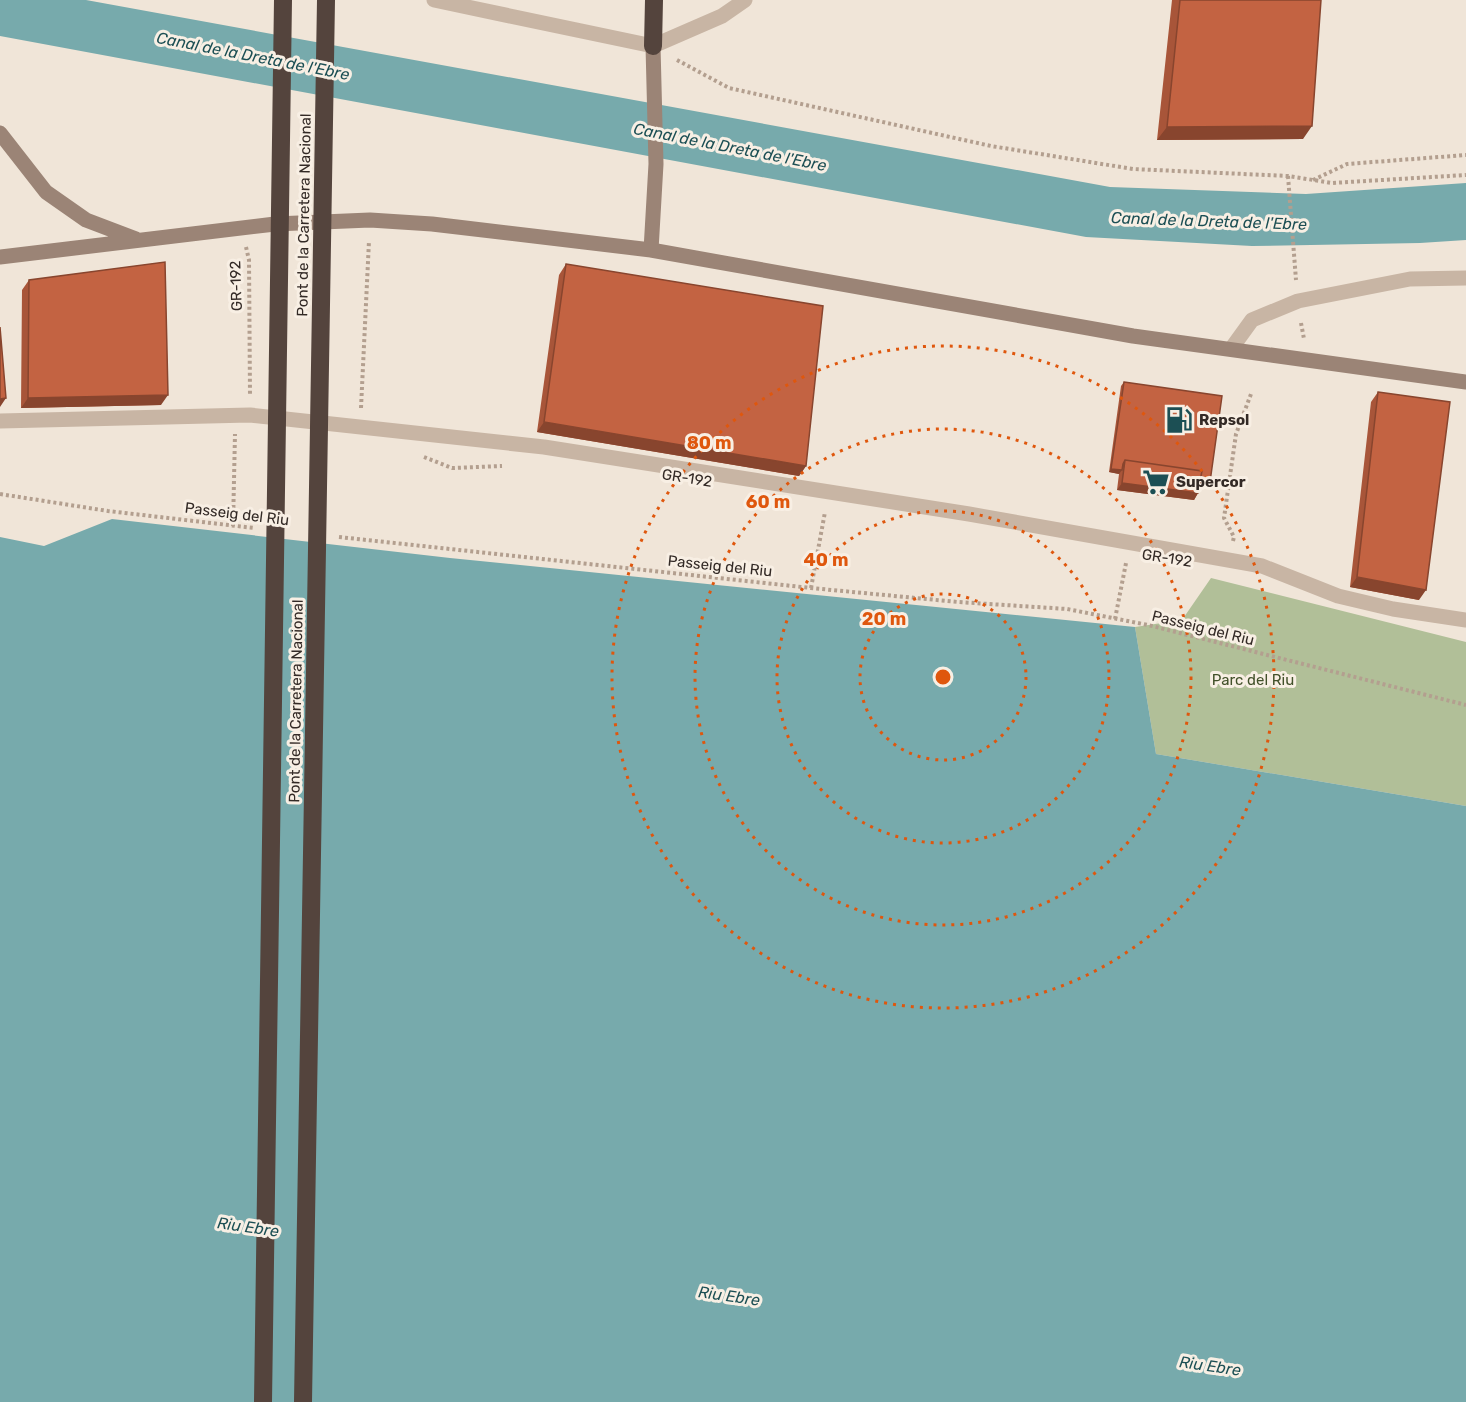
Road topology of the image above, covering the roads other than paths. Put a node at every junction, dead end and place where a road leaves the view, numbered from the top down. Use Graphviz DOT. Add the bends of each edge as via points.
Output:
graph roads {
  1 [pos="284,0"];
  2 [pos="326,0"];
  3 [pos="434,0"];
  4 [pos="654,0"];
  5 [pos="745,0"];
  6 [pos="653,46"];
  7 [pos="0,133"];
  8 [pos="138,240"];
  9 [pos="651,250"];
  10 [pos="0,256"];
  11 [pos="1466,278"];
  12 [pos="1231,349"];
  13 [pos="1466,381"];
  14 [pos="0,421"];
  15 [pos="1466,620"];
  16 [pos="263,1402"];
  17 [pos="303,1402"];
  1 -- 16 [label="highway, Pont de la Carretera Nacional, bridge"];
  2 -- 17 [label="highway, Pont de la Carretera Nacional, bridge"];
  3 -- 6 [label="street"];
  4 -- 6 [label="highway"];
  5 -- 6 [label="street" via="722,16"];
  6 -- 9 [label="street" via="656,164"];
  7 -- 8 [label="street" via="46,192 86,220"];
  8 -- 9 [label="street" via="275,224 370,220"];
  8 -- 10 [label="street"];
  9 -- 12 [label="street" via="1041,321"];
  11 -- 12 [label="street" via="1410,279 1298,301 1252,320"];
  12 -- 13 [label="street"];
  14 -- 15 [label="street" via="243,416 544,447 980,516 1262,566 1338,596"];
}
